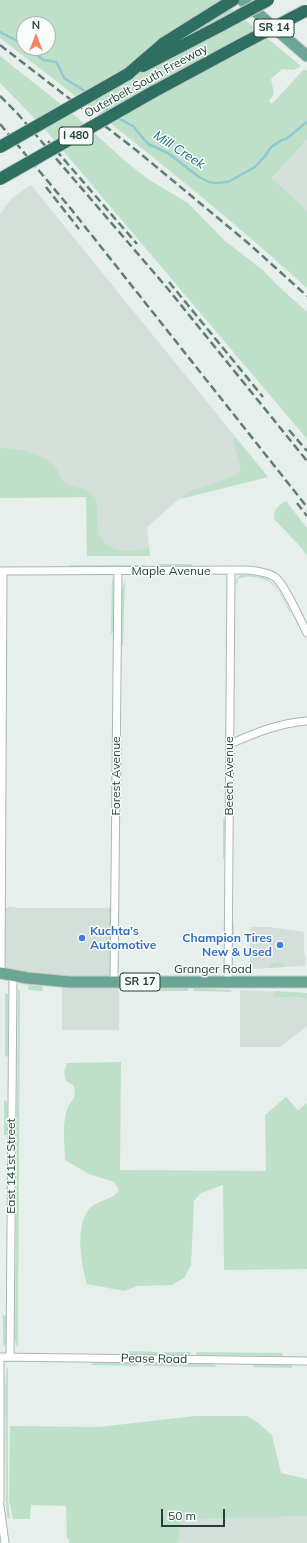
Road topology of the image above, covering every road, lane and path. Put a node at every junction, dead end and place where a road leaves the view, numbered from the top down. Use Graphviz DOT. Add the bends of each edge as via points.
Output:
graph roads {
  1 [pos="233,0"];
  2 [pos="242,0"];
  3 [pos="268,0"];
  4 [pos="306,10"];
  5 [pos="307,56"];
  6 [pos="128,74"];
  7 [pos="0,146"];
  8 [pos="0,179"];
  9 [pos="231,570"];
  10 [pos="2,571"];
  11 [pos="118,571"];
  12 [pos="307,633"];
  13 [pos="307,721"];
  14 [pos="230,744"];
  15 [pos="1,973"];
  16 [pos="13,976"];
  17 [pos="114,982"];
  18 [pos="228,982"];
  19 [pos="307,982"];
  20 [pos="0,1357"];
  21 [pos="10,1357"];
  22 [pos="307,1361"];
  23 [pos="0,1501"];
  24 [pos="0,1506"];
  25 [pos="5,1543"];
  1 -- 6 [label="highway" via="164,43"];
  2 -- 5 [label="main road, SR 14"];
  3 -- 6 [label="highway, Outerbelt South Freeway / I 480, bridge"];
  4 -- 8 [label="highway, Outerbelt South Freeway / I 480, bridge" via="153,92"];
  6 -- 7 [label="highway, Outerbelt South Freeway / I 480, bridge"];
  9 -- 11 [label="street, Maple Avenue"];
  9 -- 12 [label="street, Maple Avenue" via="260,572 276,579"];
  9 -- 14 [label="street, Beech Avenue"];
  10 -- 11 [label="street, Maple Avenue"];
  10 -- 15 [label="street"];
  11 -- 17 [label="street, Forest Avenue"];
  13 -- 14 [label="street" via="270,727"];
  14 -- 18 [label="street, Beech Avenue"];
  15 -- 16 [label="main road, Granger Road / SR 17"];
  16 -- 17 [label="main road, Granger Road / SR 17"];
  16 -- 21 [label="street, East 141st Street"];
  17 -- 18 [label="main road, Granger Road / SR 17"];
  18 -- 19 [label="main road, Granger Road / SR 17"];
  20 -- 21 [label="street, Pease Road"];
  20 -- 23 [label="street"];
  21 -- 22 [label="street, Pease Road"];
  24 -- 25 [label="street"];
}
